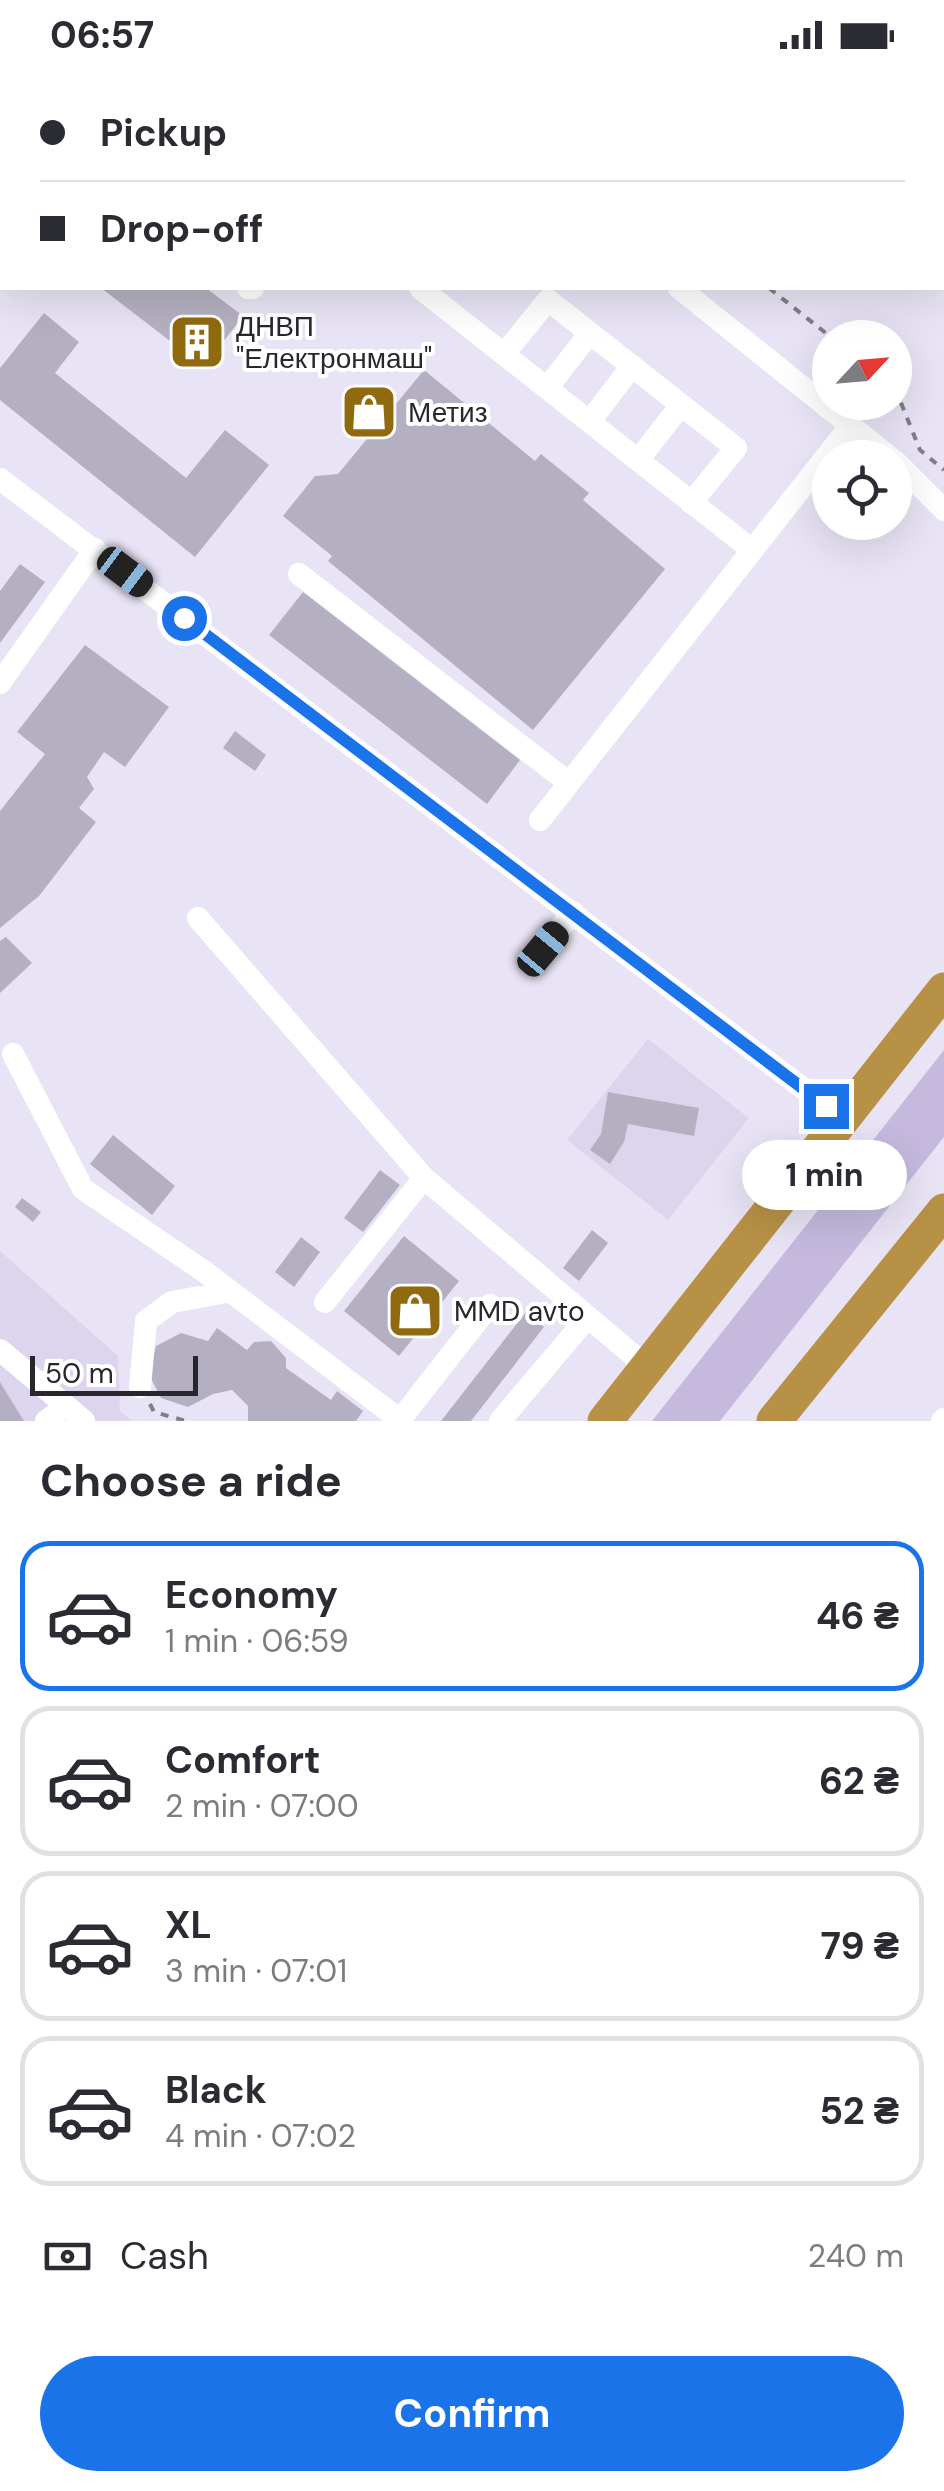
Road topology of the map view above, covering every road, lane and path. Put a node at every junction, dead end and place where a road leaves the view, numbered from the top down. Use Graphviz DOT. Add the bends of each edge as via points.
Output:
graph roads {
  1 [pos="682,290"];
  2 [pos="772,290"];
  3 [pos="445,295"];
  4 [pos="812,322"];
  5 [pos="590,332"];
  6 [pos="504,354"];
  7 [pos="632,366"];
  8 [pos="546,388"];
  9 [pos="682,405"];
  10 [pos="908,420"];
  11 [pos="590,421"];
  12 [pos="851,426"];
  13 [pos="869,440"];
  14 [pos="638,460"];
  15 [pos="944,470"];
  16 [pos="912,474"];
  17 [pos="0,479"];
  18 [pos="920,480"];
  19 [pos="944,492"];
  20 [pos="691,502"];
  21 [pos="944,510"];
  22 [pos="95,549"];
  23 [pos="752,550"];
  24 [pos="299,574"];
  25 [pos="0,683"];
  26 [pos="569,783"];
  27 [pos="540,820"];
  28 [pos="573,912"];
  29 [pos="198,918"];
  30 [pos="543,949"];
  31 [pos="944,990"];
  32 [pos="14,1054"];
  33 [pos="842,1118"];
  34 [pos="424,1178"];
  35 [pos="938,1231"];
  36 [pos="227,1292"];
  37 [pos="325,1302"];
  38 [pos="490,1305"];
  39 [pos="586,1318"];
  40 [pos="1,1354"];
  41 [pos="647,1367"];
  42 [pos="140,1387"];
  43 [pos="75,1413"];
  44 [pos="46,1421"];
  45 [pos="186,1421"];
  46 [pos="400,1421"];
  47 [pos="500,1421"];
  48 [pos="605,1421"];
  49 [pos="774,1421"];
  1 -- 12 [label="lane"];
  2 -- 4 [label="path"];
  3 -- 6 [label="lane"];
  5 -- 6 [label="lane" via="548,300"];
  5 -- 7 [label="lane"];
  5 -- 8 [label="lane"];
  6 -- 8 [label="lane"];
  7 -- 9 [label="lane"];
  7 -- 11 [label="lane"];
  8 -- 11 [label="lane"];
  9 -- 14 [label="lane"];
  9 -- 20 [label="lane" via="736,448"];
  10 -- 15 [label="path" via="920,450"];
  11 -- 14 [label="lane"];
  12 -- 13 [label="lane"];
  12 -- 23 [label="lane"];
  14 -- 20 [label="lane"];
  16 -- 18 [label="lane"];
  17 -- 22 [label="lane"];
  18 -- 19 [label="lane"];
  18 -- 21 [label="lane"];
  20 -- 23 [label="lane"];
  22 -- 25 [label="lane"];
  22 -- 28 [label="lane"];
  23 -- 26 [label="lane"];
  24 -- 26 [label="lane"];
  26 -- 27 [label="lane"];
  28 -- 30 [label="lane"];
  28 -- 33 [label="lane"];
  29 -- 34 [label="lane"];
  31 -- 33 [label="highway"];
  32 -- 36 [label="lane" via="83,1190"];
  33 -- 41 [label="highway"];
  34 -- 37 [label="lane"];
  34 -- 39 [label="lane"];
  35 -- 49 [label="highway"];
  36 -- 42 [label="lane" via="172,1302 146,1320"];
  36 -- 46 [label="lane"];
  38 -- 46 [label="lane"];
  39 -- 41 [label="lane"];
  39 -- 47 [label="lane"];
  40 -- 43 [label="lane"];
  41 -- 48 [label="highway"];
  42 -- 45 [label="path" via="154,1412"];
  43 -- 44 [label="lane"];
}
